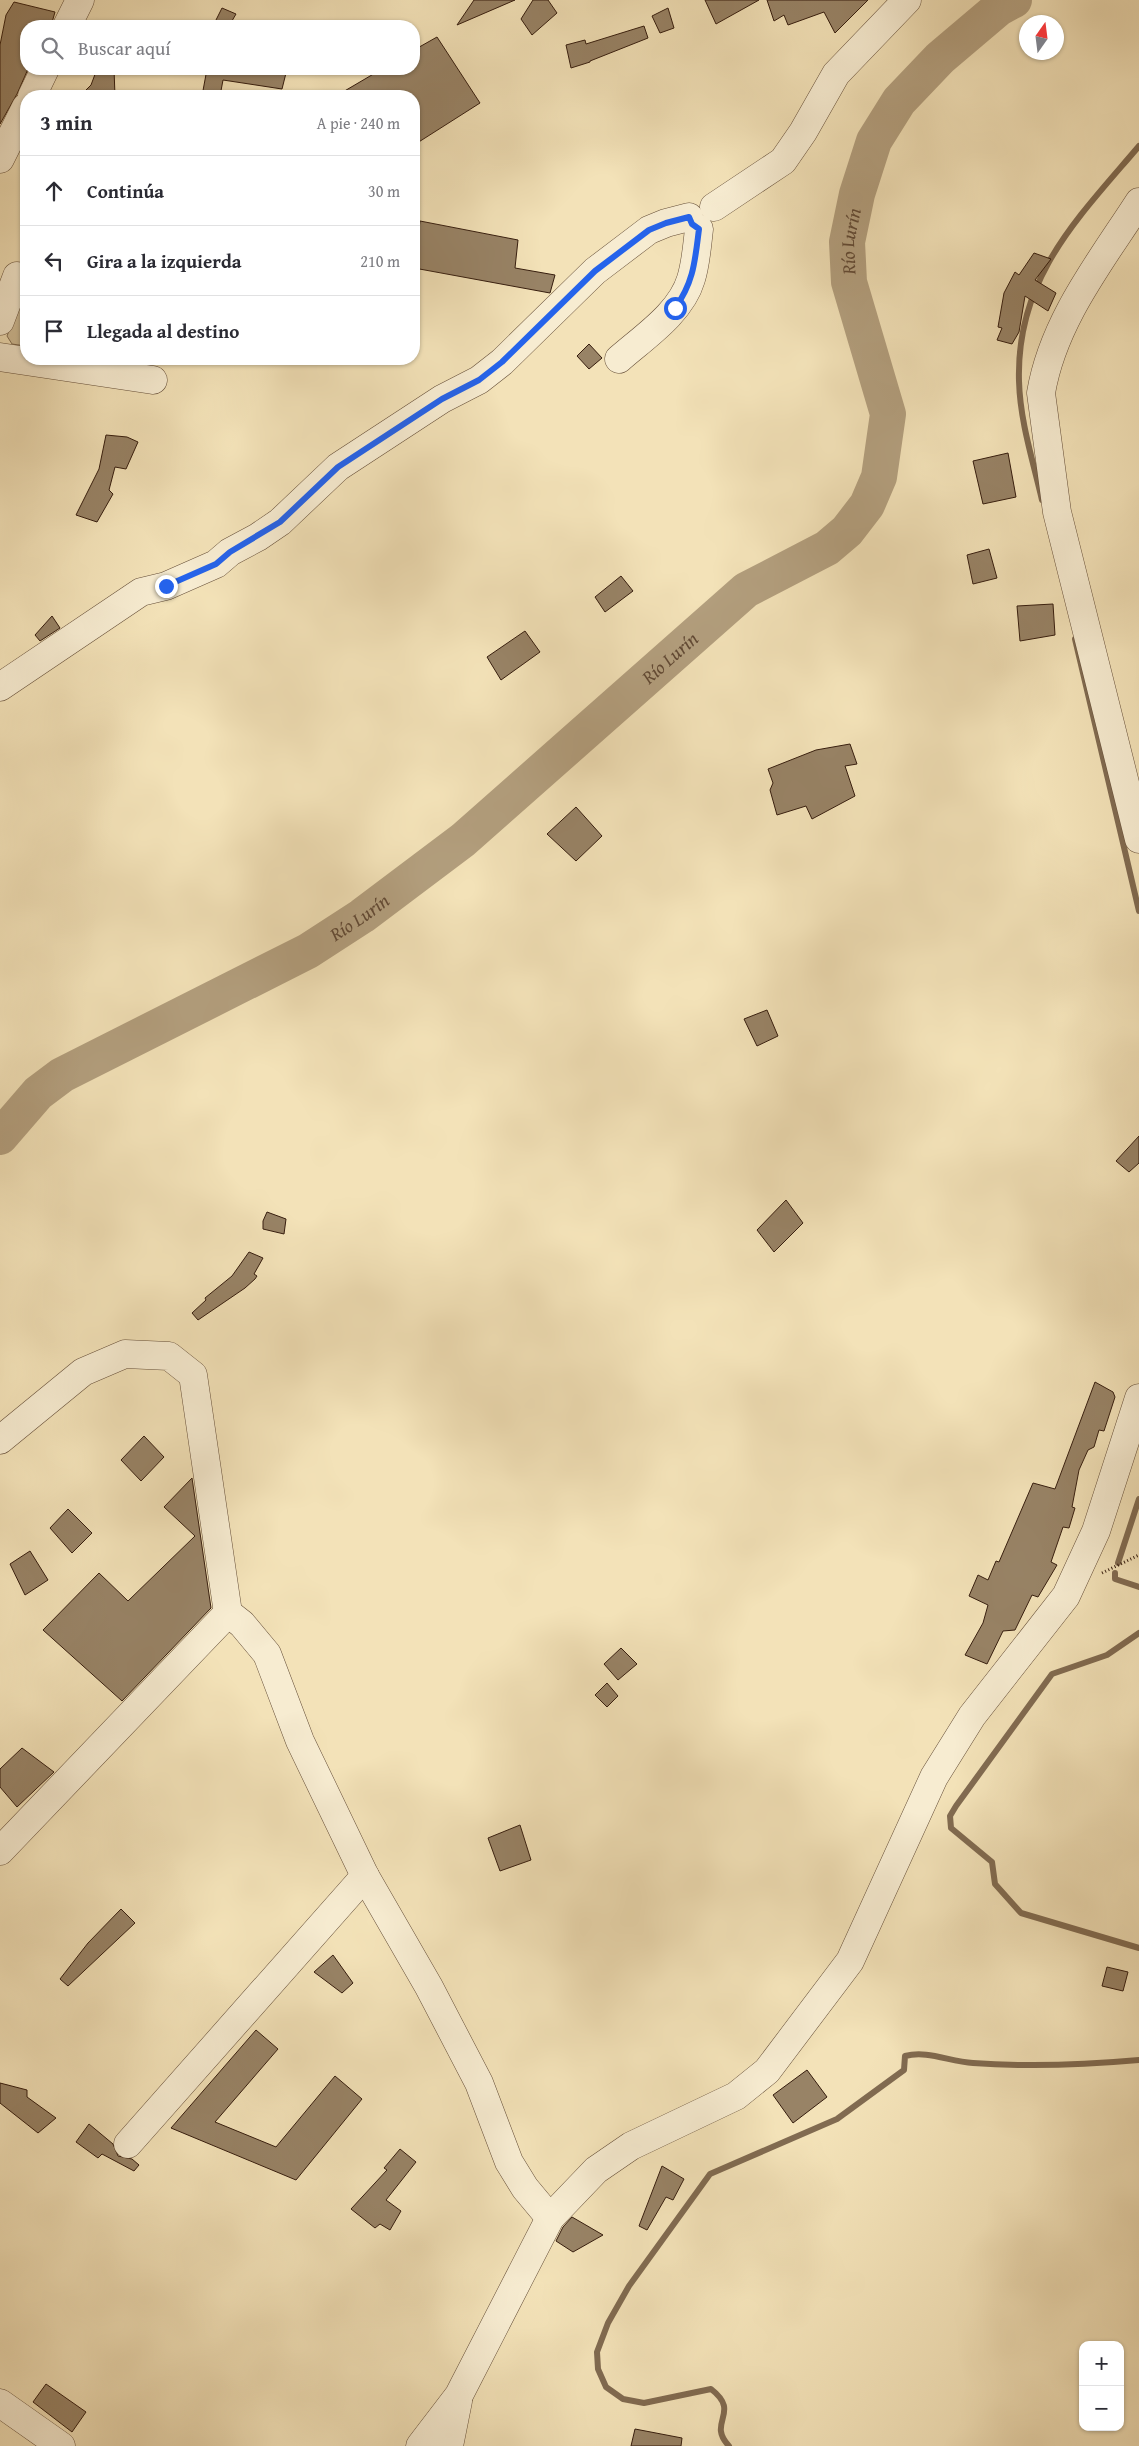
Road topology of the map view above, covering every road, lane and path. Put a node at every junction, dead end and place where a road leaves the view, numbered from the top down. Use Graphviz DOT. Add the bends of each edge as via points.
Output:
graph roads {
  1 [pos="80,0"];
  2 [pos="907,0"];
  3 [pos="70,20"];
  4 [pos="43,75"];
  5 [pos="35,90"];
  6 [pos="20,119"];
  7 [pos="0,159"];
  8 [pos="1139,202"];
  9 [pos="700,218"];
  10 [pos="14,276"];
  11 [pos="0,321"];
  12 [pos="0,357"];
  13 [pos="20,359"];
  14 [pos="619,359"];
  15 [pos="92,365"];
  16 [pos="153,380"];
  17 [pos="0,687"];
  18 [pos="1139,839"];
  19 [pos="1139,1398"];
  20 [pos="0,1440"];
  21 [pos="228,1613"];
  22 [pos="0,1851"];
  23 [pos="365,1876"];
  24 [pos="128,2144"];
  25 [pos="550,2218"];
  26 [pos="459,2395"];
  27 [pos="0,2403"];
  28 [pos="61,2446"];
  29 [pos="420,2446"];
  30 [pos="449,2446"];
  1 -- 3 [label="street"];
  2 -- 9 [label="street" via="836,74 783,161"];
  4 -- 5 [label="street"];
  6 -- 7 [label="street"];
  8 -- 18 [label="street" via="1076,299 1058,336 1041,393 1057,512"];
  9 -- 14 [label="street" via="692,279 686,293 675,308"];
  9 -- 17 [label="street" via="666,223 649,230 595,271 502,362 479,380 442,399 338,467 280,522 258,537 230,552 216,564 166,586 141,592"];
  10 -- 11 [label="street"];
  12 -- 13 [label="street"];
  15 -- 16 [label="street"];
  19 -- 25 [label="street" via="1096,1531 1066,1596 972,1716 934,1777 850,1961 767,2071 736,2096 631,2146 596,2170"];
  20 -- 21 [label="street" via="83,1372 125,1354 169,1356 193,1375"];
  21 -- 22 [label="street"];
  21 -- 23 [label="street" via="242,1624 267,1654 300,1741"];
  23 -- 24 [label="street"];
  23 -- 25 [label="street" via="479,2083 509,2162"];
  25 -- 26 [label="street"];
  26 -- 29 [label="street"];
  26 -- 30 [label="street"];
  27 -- 28 [label="street"];
}
